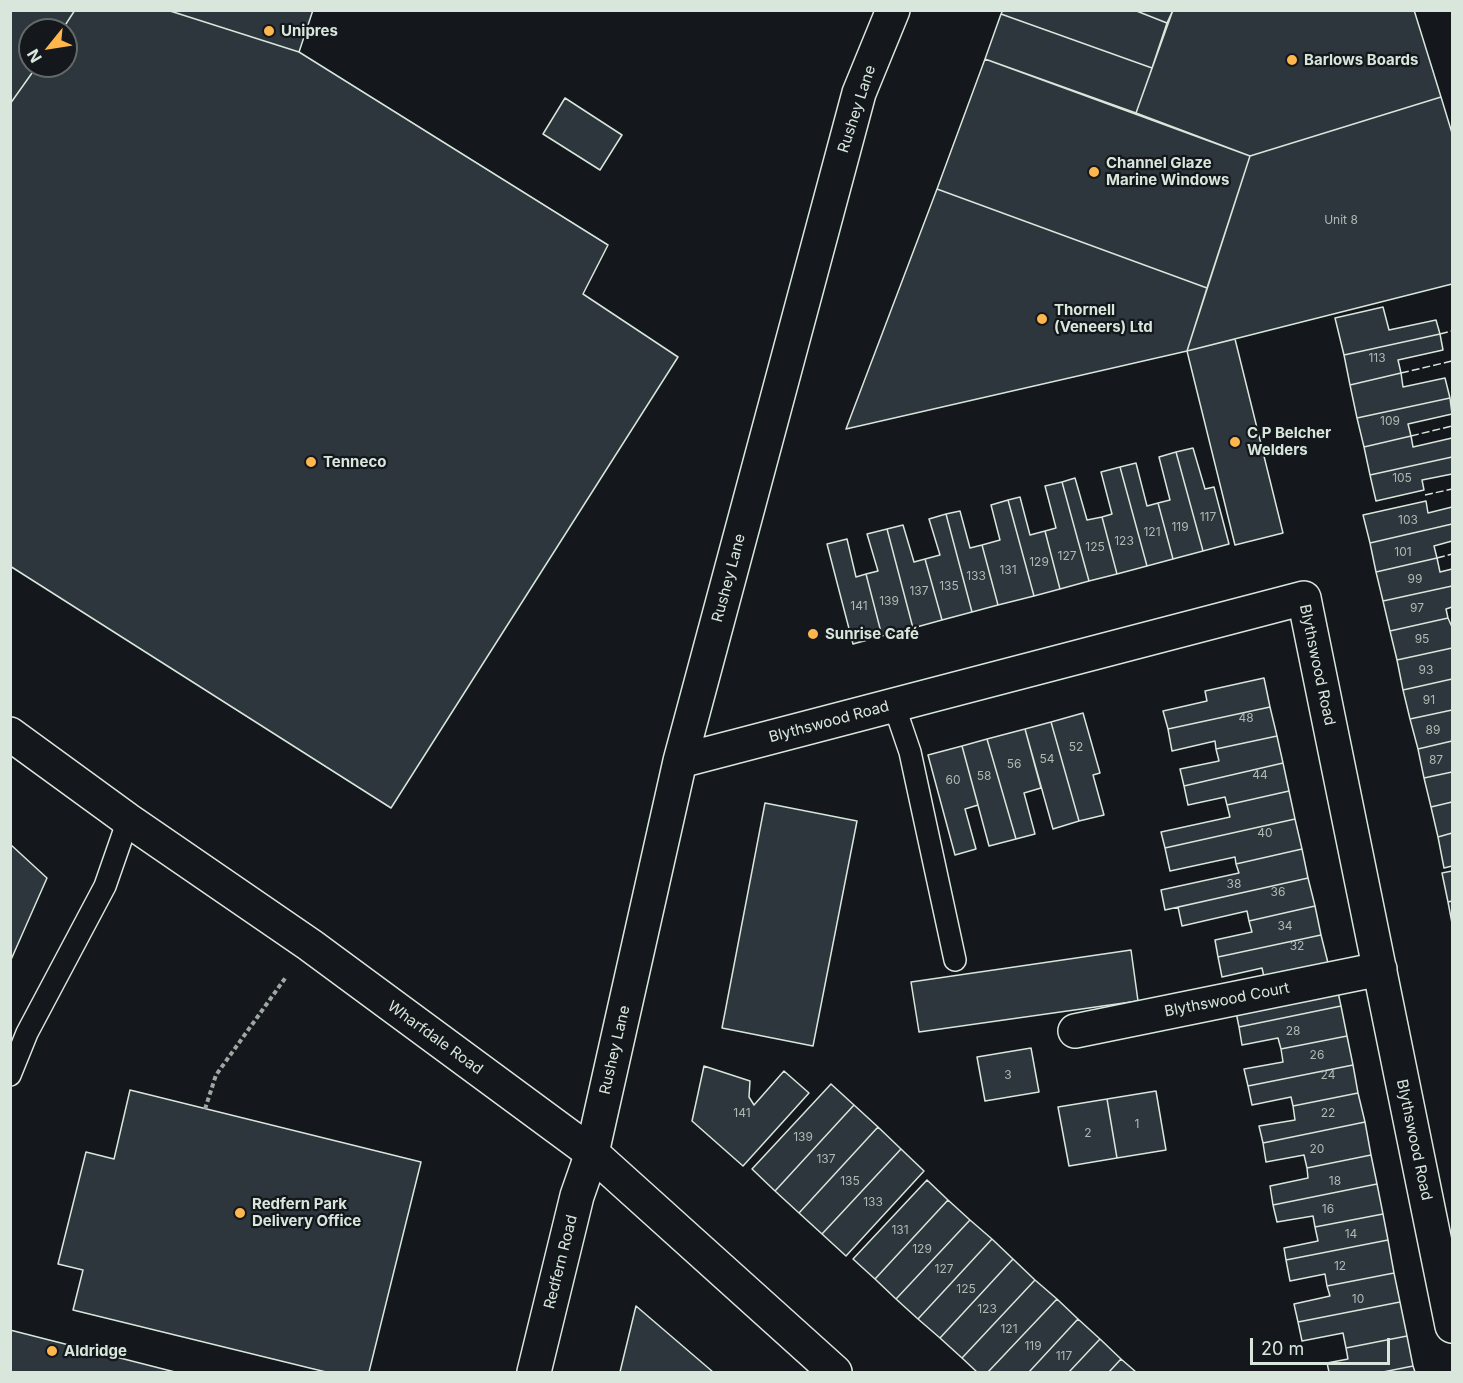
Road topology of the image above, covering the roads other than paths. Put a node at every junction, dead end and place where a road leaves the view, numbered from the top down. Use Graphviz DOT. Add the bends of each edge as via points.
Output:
graph roads {
  1 [pos="893,10"];
  2 [pos="894,705"];
  3 [pos="10,734"];
  4 [pos="680,761"];
  5 [pos="128,820"];
  6 [pos="955,960"];
  7 [pos="1380,969"];
  8 [pos="1075,1031"];
  9 [pos="10,1075"];
  10 [pos="592,1153"];
  11 [pos="1452,1326"];
  12 [pos="534,1372"];
  13 [pos="835,1372"];
  1 -- 4 [label="street, Rushey Lane" via="859,93"];
  2 -- 4 [label="street, Blythswood Road"];
  2 -- 6 [label="lane" via="910,752"];
  2 -- 7 [label="street, Blythswood Road" via="1304,598"];
  3 -- 5 [label="street, Wharfdale Road"];
  4 -- 10 [label="street, Rushey Lane"];
  5 -- 9 [label="lane" via="105,886 27,1033"];
  5 -- 10 [label="street, Wharfdale Road" via="310,945"];
  7 -- 8 [label="street, Blythswood Court"];
  7 -- 11 [label="street, Blythswood Road"];
  10 -- 12 [label="street, Redfern Road" via="577,1196"];
  10 -- 13 [label="street, Wharfdale Road"];
}
